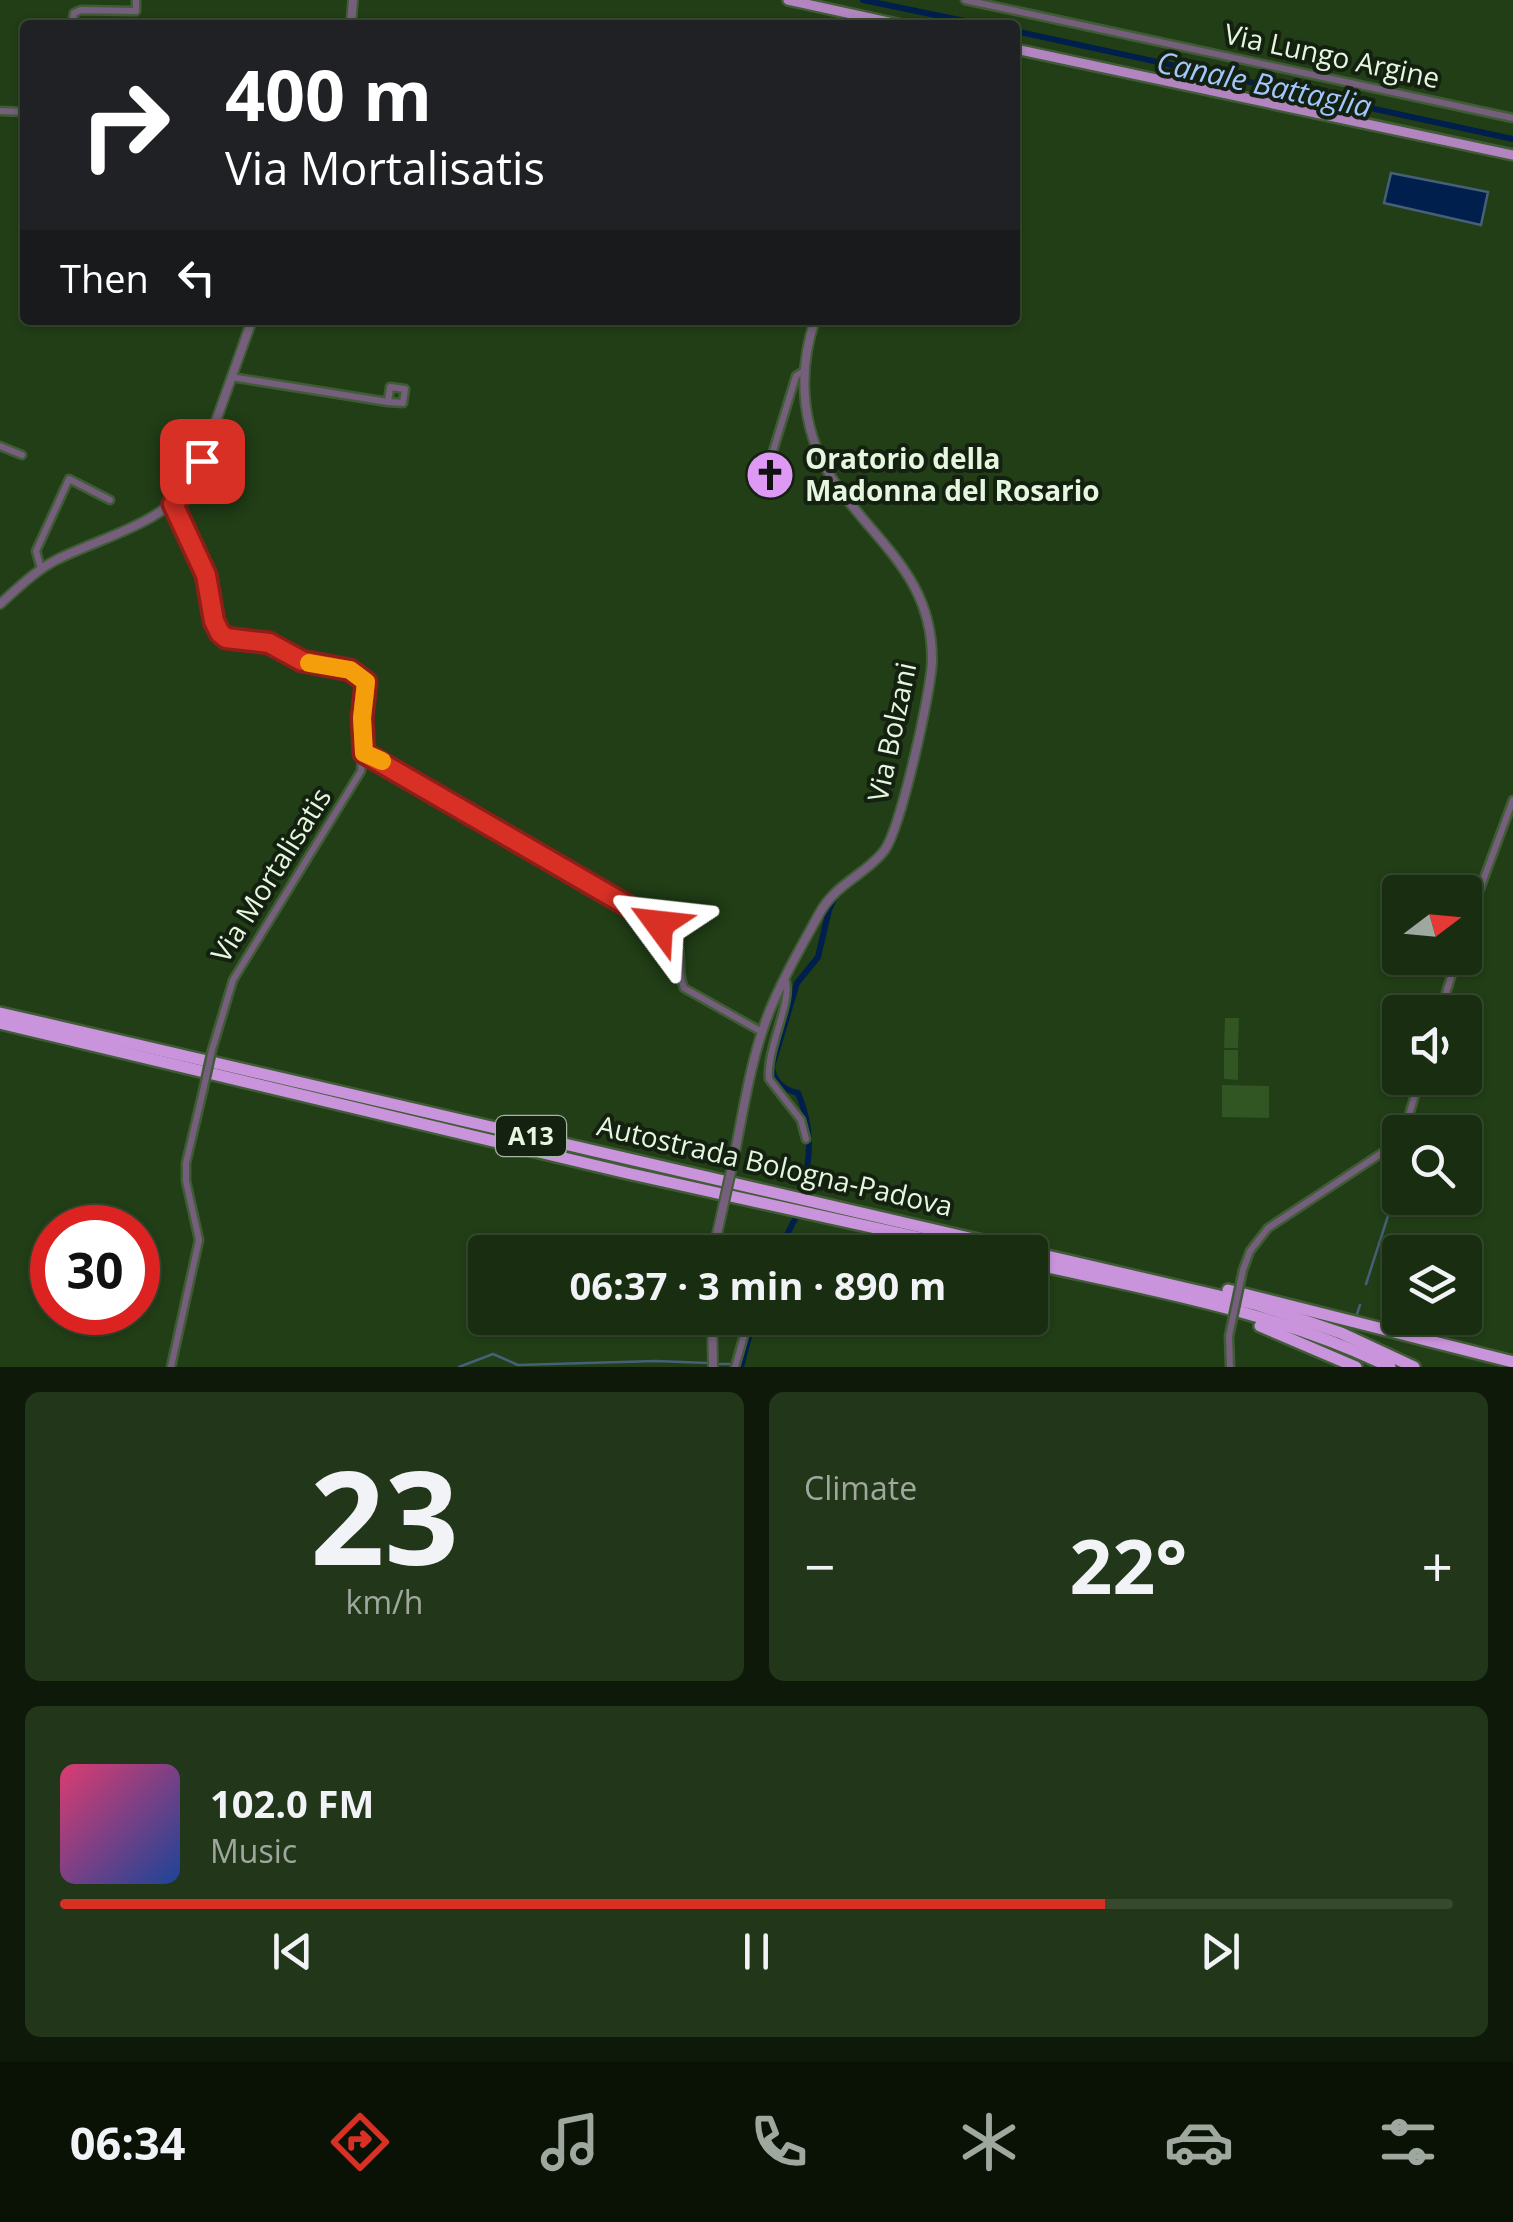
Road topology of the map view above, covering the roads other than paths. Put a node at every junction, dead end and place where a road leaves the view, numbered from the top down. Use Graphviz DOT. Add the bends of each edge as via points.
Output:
graph roads {
  1 [pos="136,0"];
  2 [pos="788,0"];
  3 [pos="965,0"];
  4 [pos="73,20"];
  5 [pos="862,20"];
  6 [pos="1020,50"];
  7 [pos="1513,118"];
  8 [pos="1513,155"];
  9 [pos="250,325"];
  10 [pos="814,325"];
  11 [pos="804,372"];
  12 [pos="231,376"];
  13 [pos="388,402"];
  14 [pos="0,446"];
  15 [pos="22,455"];
  16 [pos="782,478"];
  17 [pos="110,500"];
  18 [pos="170,507"];
  19 [pos="41,569"];
  20 [pos="0,604"];
  21 [pos="364,753"];
  22 [pos="1513,800"];
  23 [pos="1482,883"];
  24 [pos="785,979"];
  25 [pos="0,1012"];
  26 [pos="0,1023"];
  27 [pos="762,1032"];
  28 [pos="806,1138"];
  29 [pos="1382,1155"];
  30 [pos="716,1235"];
  31 [pos="908,1235"];
  32 [pos="1062,1258"];
  33 [pos="1048,1267"];
  34 [pos="1176,1296"];
  35 [pos="712,1335"];
  36 [pos="744,1335"];
  37 [pos="1513,1362"];
  38 [pos="171,1367"];
  39 [pos="713,1367"];
  40 [pos="735,1367"];
  41 [pos="1230,1367"];
  42 [pos="1356,1367"];
  43 [pos="1390,1367"];
  44 [pos="1414,1367"];
  1 -- 4 [label="street" via="136,11 81,10"];
  2 -- 5 [label="main road"];
  3 -- 7 [label="street, Via Lungo Argine"];
  6 -- 8 [label="main road"];
  9 -- 12 [label="street"];
  10 -- 11 [label="street, Via Bolzani"];
  11 -- 16 [label="street, Via Bolzani" via="796,376 770,461"];
  11 -- 24 [label="street, Via Bolzani" via="817,448 838,488 906,569 928,620 932,664 892,837 829,897"];
  12 -- 13 [label="street"];
  12 -- 18 [label="street" via="196,477"];
  14 -- 15 [label="street"];
  17 -- 19 [label="street" via="68,480 36,551"];
  18 -- 19 [label="street"];
  18 -- 21 [label="street, Via Mortalisatis" via="206,575 220,633 350,670 366,682"];
  19 -- 20 [label="street"];
  21 -- 27 [label="street" via="669,930 681,948 684,988"];
  21 -- 38 [label="street, Via Mortalisatis, bridge" via="354,784 233,980 186,1163 199,1240"];
  22 -- 23 [label="street"];
  24 -- 27 [label="street, Via Bolzani"];
  24 -- 28 [label="street, Via Bolzani" via="787,1001 770,1048 768,1079 801,1120"];
  25 -- 32 [label="highway, Autostrada Bologna-Padova / A13"];
  26 -- 31 [label="highway, Autostrada Bologna-Padova / A13"];
  27 -- 30 [label="street, Via Bolzani, bridge"];
  29 -- 41 [label="street, bridge" via="1268,1228 1250,1251 1228,1336"];
  32 -- 37 [label="highway, A13" via="1266,1298"];
  32 -- 44 [label="highway, Autostrada Bologna-Padova / A13" via="1258,1305"];
  33 -- 34 [label="highway"];
  34 -- 42 [label="highway"];
  34 -- 43 [label="highway" via="1328,1340"];
  35 -- 39 [label="street"];
  36 -- 40 [label="street"];
}
